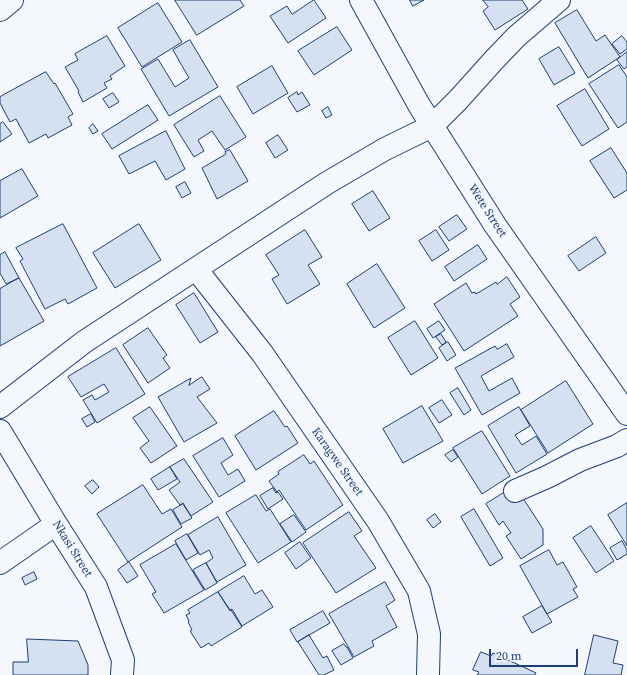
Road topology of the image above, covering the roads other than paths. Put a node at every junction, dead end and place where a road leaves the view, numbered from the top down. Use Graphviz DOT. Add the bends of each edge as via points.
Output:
graph roads {
  1 [pos="12,0"];
  2 [pos="361,0"];
  3 [pos="559,0"];
  4 [pos="0,10"];
  5 [pos="432,126"];
  6 [pos="196,269"];
  7 [pos="0,407"];
  8 [pos="627,414"];
  9 [pos="0,431"];
  10 [pos="627,440"];
  11 [pos="514,491"];
  12 [pos="56,524"];
  13 [pos="0,564"];
  14 [pos="122,675"];
  15 [pos="428,675"];
  1 -- 4 [label="street"];
  2 -- 5 [label="street, Wete Street"];
  3 -- 5 [label="street" via="516,37"];
  5 -- 6 [label="street" via="385,149"];
  5 -- 8 [label="street, Wete Street" via="499,231"];
  6 -- 7 [label="street" via="84,342"];
  6 -- 15 [label="street, Karagwe Street" via="262,354 378,521 419,591 429,634"];
  9 -- 12 [label="street, Nkasi Street"];
  10 -- 11 [label="street"];
  12 -- 13 [label="street"];
  12 -- 14 [label="street, Nkasi Street" via="96,587 123,660"];
}
